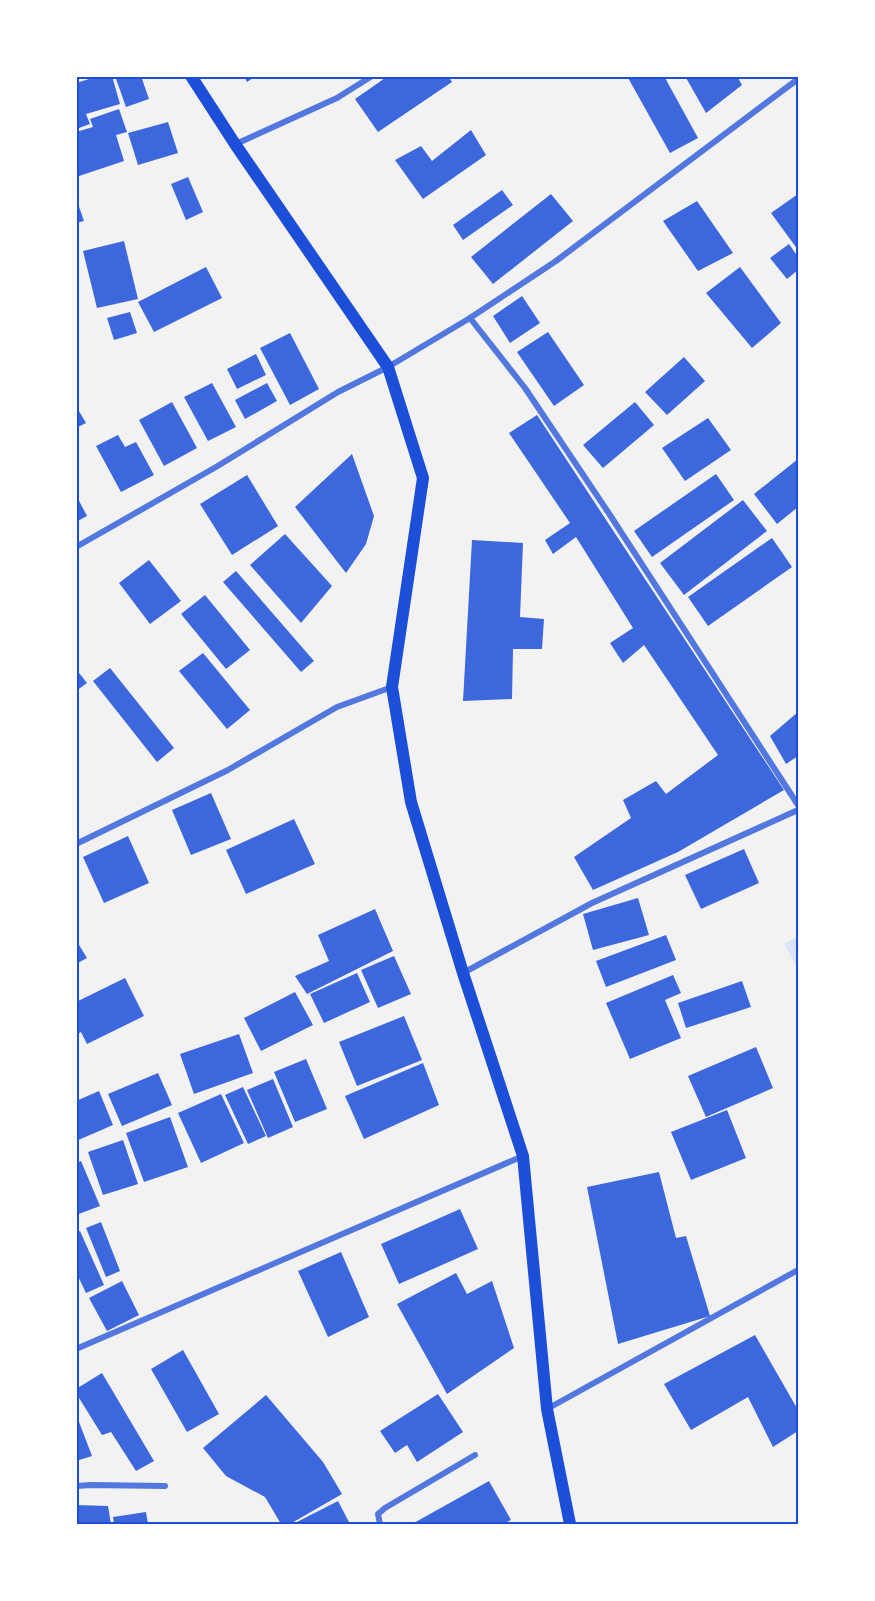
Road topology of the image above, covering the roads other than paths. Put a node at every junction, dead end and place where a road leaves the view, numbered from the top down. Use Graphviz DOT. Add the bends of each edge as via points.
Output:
graph roads {
  1 [pos="191,76"];
  2 [pos="372,76"];
  3 [pos="798,80"];
  4 [pos="235,144"];
  5 [pos="470,318"];
  6 [pos="388,367"];
  7 [pos="76,547"];
  8 [pos="392,687"];
  9 [pos="798,805"];
  10 [pos="798,810"];
  11 [pos="76,844"];
  12 [pos="463,973"];
  13 [pos="523,1156"];
  14 [pos="798,1270"];
  15 [pos="76,1349"];
  16 [pos="547,1409"];
  17 [pos="475,1455"];
  18 [pos="76,1486"];
  19 [pos="165,1486"];
  20 [pos="380,1524"];
  21 [pos="570,1524"];
  1 -- 4 [label="main road"];
  2 -- 4 [label="street" via="337,98"];
  3 -- 5 [label="street" via="556,261"];
  4 -- 6 [label="main road"];
  5 -- 6 [label="street"];
  5 -- 9 [label="street" via="525,388"];
  6 -- 7 [label="street" via="338,392"];
  6 -- 8 [label="main road" via="423,478"];
  8 -- 11 [label="street" via="337,707 228,770"];
  8 -- 12 [label="main road" via="411,802"];
  10 -- 12 [label="street" via="592,903"];
  12 -- 13 [label="main road"];
  13 -- 15 [label="street"];
  13 -- 16 [label="main road"];
  14 -- 16 [label="street"];
  16 -- 21 [label="main road"];
  17 -- 20 [label="street" via="385,1508 378,1514"];
  18 -- 19 [label="street"];
}
